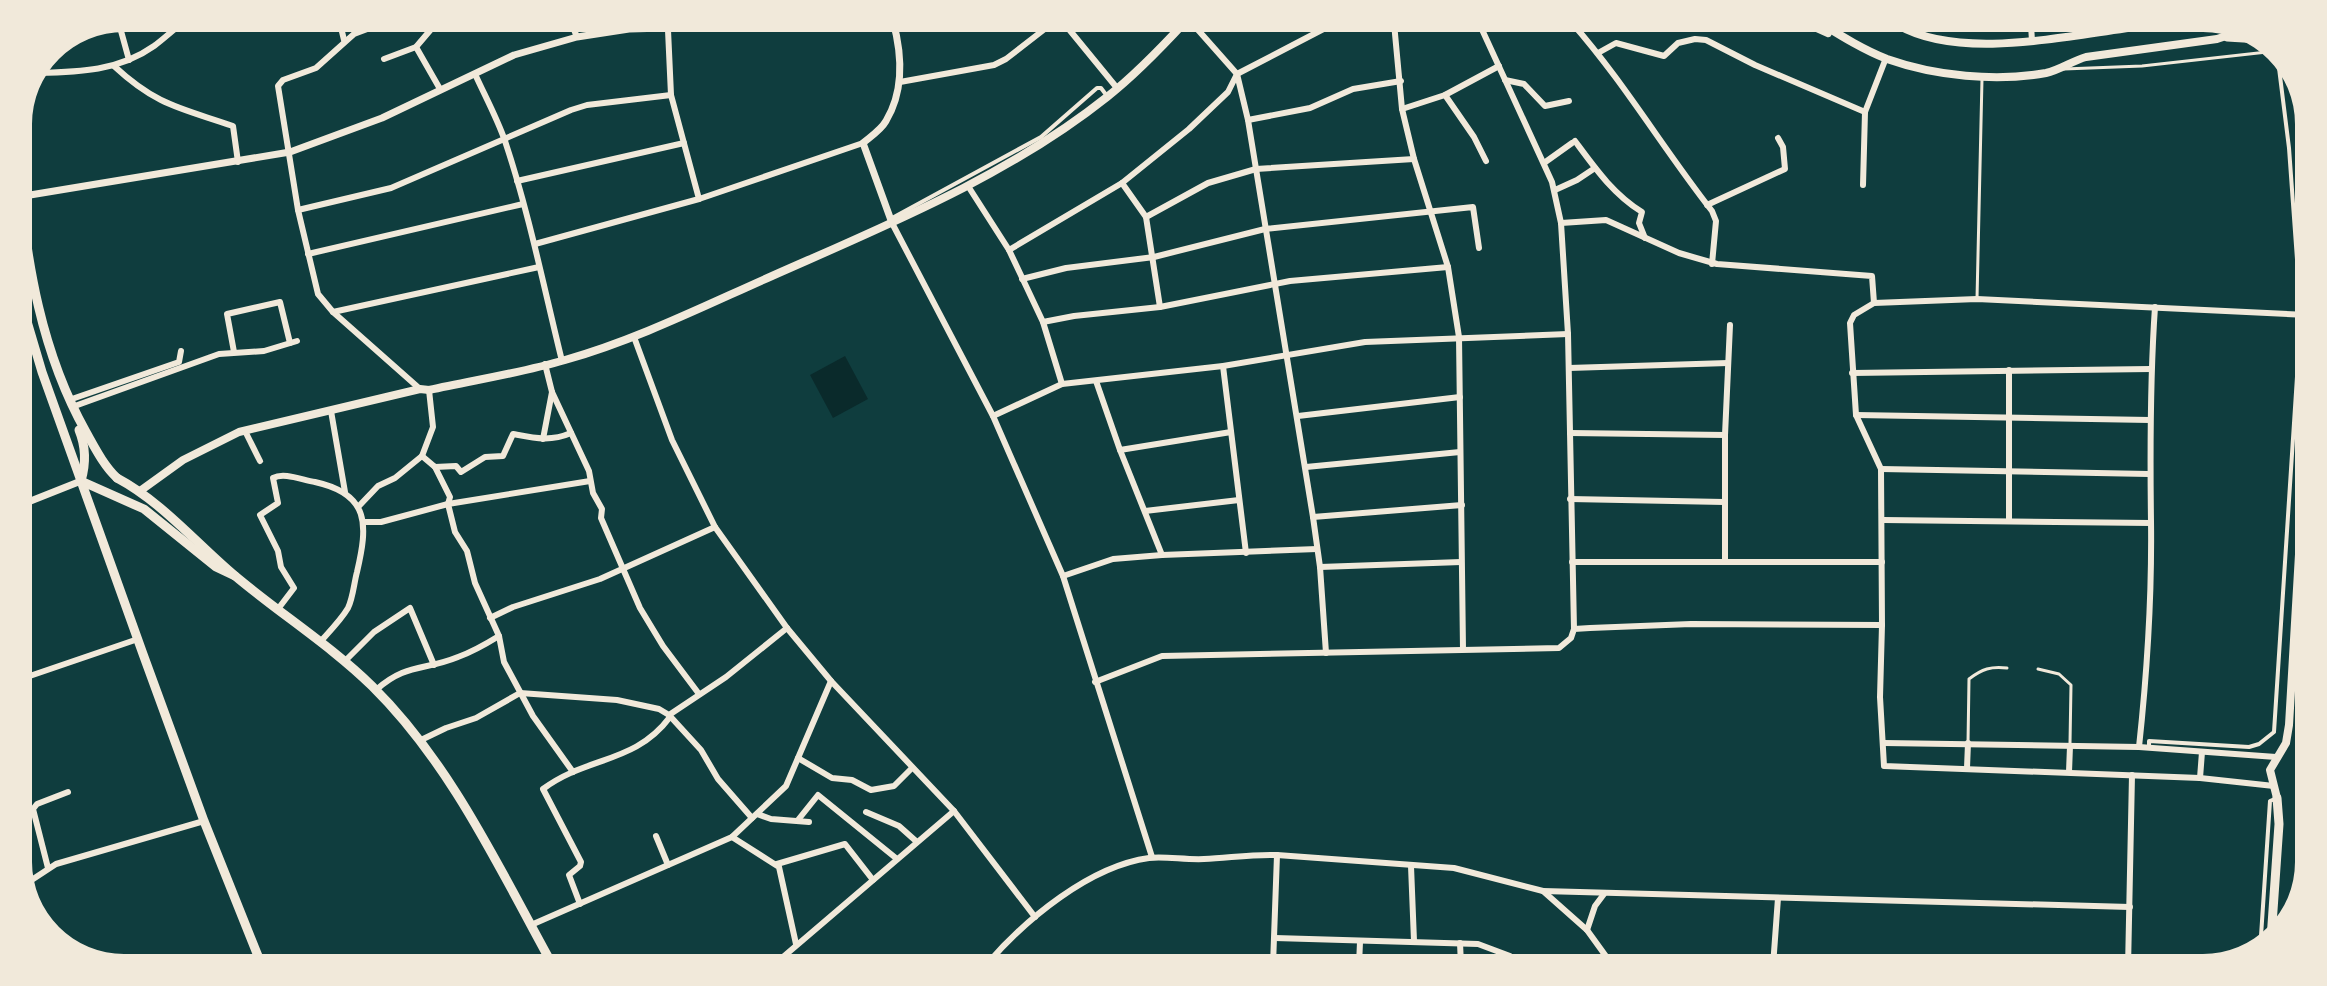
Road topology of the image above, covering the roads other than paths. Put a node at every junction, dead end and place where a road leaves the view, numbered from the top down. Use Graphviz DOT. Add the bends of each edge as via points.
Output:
graph roads {
  1 [pos="121,32"];
  2 [pos="172,32"];
  3 [pos="342,32"];
  4 [pos="359,32"];
  5 [pos="429,32"];
  6 [pos="575,32"];
  7 [pos="597,32"];
  8 [pos="668,32"];
  9 [pos="896,32"];
  10 [pos="1040,32"];
  11 [pos="1071,32"];
  12 [pos="1178,32"];
  13 [pos="1197,32"];
  14 [pos="1318,32"];
  15 [pos="1395,32"];
  16 [pos="1483,32"];
  17 [pos="1580,32"];
  18 [pos="1827,32"];
  19 [pos="1835,32"];
  20 [pos="1911,32"];
  21 [pos="2031,32"];
  22 [pos="2099,32"];
  23 [pos="577,37"];
  24 [pos="2227,37"];
  25 [pos="2232,37"];
  26 [pos="344,40"];
  27 [pos="2032,41"];
  28 [pos="1851,42"];
  29 [pos="416,47"];
  30 [pos="1598,53"];
  31 [pos="2261,53"];
  32 [pos="1886,58"];
  33 [pos="384,59"];
  34 [pos="129,60"];
  35 [pos="114,66"];
  36 [pos="1499,66"];
  37 [pos="2056,70"];
  38 [pos="48,73"];
  39 [pos="2279,73"];
  40 [pos="475,74"];
  41 [pos="1237,74"];
  42 [pos="1982,76"];
  43 [pos="1505,80"];
  44 [pos="1401,81"];
  45 [pos="900,82"];
  46 [pos="1117,88"];
  47 [pos="440,89"];
  48 [pos="671,95"];
  49 [pos="1445,95"];
  50 [pos="1107,97"];
  51 [pos="1569,101"];
  52 [pos="1402,109"];
  53 [pos="1865,112"];
  54 [pos="1248,120"];
  55 [pos="1778,138"];
  56 [pos="504,139"];
  57 [pos="684,143"];
  58 [pos="863,143"];
  59 [pos="290,152"];
  60 [pos="1414,159"];
  61 [pos="1486,161"];
  62 [pos="238,162"];
  63 [pos="1544,163"];
  64 [pos="1595,168"];
  65 [pos="1256,169"];
  66 [pos="517,181"];
  67 [pos="1122,183"];
  68 [pos="1863,185"];
  69 [pos="968,186"];
  70 [pos="1555,190"];
  71 [pos="32,195"];
  72 [pos="699,199"];
  73 [pos="523,204"];
  74 [pos="1707,205"];
  75 [pos="298,210"];
  76 [pos="1431,212"];
  77 [pos="2295,215"];
  78 [pos="1146,217"];
  79 [pos="893,222"];
  80 [pos="1561,223"];
  81 [pos="1265,229"];
  82 [pos="1645,238"];
  83 [pos="535,244"];
  84 [pos="1479,248"];
  85 [pos="1009,250"];
  86 [pos="308,254"];
  87 [pos="1154,257"];
  88 [pos="1712,264"];
  89 [pos="539,267"];
  90 [pos="1448,267"];
  91 [pos="32,277"];
  92 [pos="1022,279"];
  93 [pos="1275,284"];
  94 [pos="1977,299"];
  95 [pos="1874,303"];
  96 [pos="1160,307"];
  97 [pos="2155,307"];
  98 [pos="333,312"];
  99 [pos="2295,315"];
  100 [pos="1043,322"];
  101 [pos="1730,325"];
  102 [pos="1568,334"];
  103 [pos="634,337"];
  104 [pos="1459,337"];
  105 [pos="32,338"];
  106 [pos="181,351"];
  107 [pos="234,352"];
  108 [pos="1288,354"];
  109 [pos="562,361"];
  110 [pos="1728,363"];
  111 [pos="545,364"];
  112 [pos="1223,366"];
  113 [pos="1569,368"];
  114 [pos="2151,369"];
  115 [pos="2009,370"];
  116 [pos="1852,373"];
  117 [pos="1096,381"];
  118 [pos="1062,384"];
  119 [pos="425,389"];
  120 [pos="552,392"];
  121 [pos="1460,397"];
  122 [pos="70,403"];
  123 [pos="331,411"];
  124 [pos="1856,415"];
  125 [pos="993,416"];
  126 [pos="1298,416"];
  127 [pos="2011,419"];
  128 [pos="79,420"];
  129 [pos="2150,420"];
  130 [pos="245,431"];
  131 [pos="1231,432"];
  132 [pos="571,433"];
  133 [pos="1570,433"];
  134 [pos="1725,435"];
  135 [pos="543,439"];
  136 [pos="2295,440"];
  137 [pos="1120,450"];
  138 [pos="1460,452"];
  139 [pos="422,456"];
  140 [pos="260,461"];
  141 [pos="435,467"];
  142 [pos="1306,467"];
  143 [pos="1881,469"];
  144 [pos="2010,470"];
  145 [pos="2149,474"];
  146 [pos="81,481"];
  147 [pos="590,481"];
  148 [pos="140,491"];
  149 [pos="345,492"];
  150 [pos="111,495"];
  151 [pos="1570,499"];
  152 [pos="32,500"];
  153 [pos="1239,500"];
  154 [pos="1724,502"];
  155 [pos="448,504"];
  156 [pos="1462,505"];
  157 [pos="359,506"];
  158 [pos="92,509"];
  159 [pos="1145,511"];
  160 [pos="1313,517"];
  161 [pos="1883,520"];
  162 [pos="2009,520"];
  163 [pos="364,522"];
  164 [pos="2151,523"];
  165 [pos="715,527"];
  166 [pos="1317,549"];
  167 [pos="1246,553"];
  168 [pos="1162,555"];
  169 [pos="1461,562"];
  170 [pos="1572,562"];
  171 [pos="1725,562"];
  172 [pos="1882,562"];
  173 [pos="1320,567"];
  174 [pos="621,569"];
  175 [pos="235,576"];
  176 [pos="1063,576"];
  177 [pos="278,609"];
  178 [pos="490,618"];
  179 [pos="1882,625"];
  180 [pos="787,628"];
  181 [pos="1574,629"];
  182 [pos="499,636"];
  183 [pos="2295,636"];
  184 [pos="138,639"];
  185 [pos="320,642"];
  186 [pos="1463,649"];
  187 [pos="1326,653"];
  188 [pos="344,662"];
  189 [pos="434,665"];
  190 [pos="2007,668"];
  191 [pos="2038,669"];
  192 [pos="32,675"];
  193 [pos="831,681"];
  194 [pos="1095,682"];
  195 [pos="376,690"];
  196 [pos="520,693"];
  197 [pos="699,694"];
  198 [pos="670,716"];
  199 [pos="421,740"];
  200 [pos="1884,743"];
  201 [pos="1968,743"];
  202 [pos="2070,746"];
  203 [pos="2139,747"];
  204 [pos="2149,748"];
  205 [pos="2202,752"];
  206 [pos="2276,757"];
  207 [pos="798,758"];
  208 [pos="912,768"];
  209 [pos="1967,768"];
  210 [pos="573,772"];
  211 [pos="2069,772"];
  212 [pos="2132,775"];
  213 [pos="2200,778"];
  214 [pos="2274,786"];
  215 [pos="68,792"];
  216 [pos="2277,798"];
  217 [pos="954,811"];
  218 [pos="866,812"];
  219 [pos="755,816"];
  220 [pos="798,820"];
  221 [pos="204,821"];
  222 [pos="809,822"];
  223 [pos="656,836"];
  224 [pos="732,837"];
  225 [pos="917,842"];
  226 [pos="1277,855"];
  227 [pos="1152,857"];
  228 [pos="897,859"];
  229 [pos="777,864"];
  230 [pos="668,865"];
  231 [pos="1411,866"];
  232 [pos="48,868"];
  233 [pos="34,878"];
  234 [pos="873,880"];
  235 [pos="1543,891"];
  236 [pos="1604,894"];
  237 [pos="1778,898"];
  238 [pos="580,904"];
  239 [pos="2130,907"];
  240 [pos="1035,917"];
  241 [pos="2272,923"];
  242 [pos="531,925"];
  243 [pos="1587,930"];
  244 [pos="2261,933"];
  245 [pos="1275,938"];
  246 [pos="1414,941"];
  247 [pos="1360,942"];
  248 [pos="1460,943"];
  249 [pos="796,944"];
  250 [pos="257,954"];
  251 [pos="547,954"];
  252 [pos="785,954"];
  253 [pos="997,954"];
  254 [pos="1274,954"];
  255 [pos="1359,954"];
  256 [pos="1460,954"];
  257 [pos="1506,954"];
  258 [pos="1604,954"];
  259 [pos="1774,954"];
  260 [pos="2128,954"];
  1 -- 34 [label="street"];
  2 -- 34 [label="street"];
  3 -- 26 [label="street"];
  4 -- 26 [label="street"];
  5 -- 29 [label="street"];
  6 -- 23 [label="street"];
  7 -- 23 [label="street"];
  8 -- 48 [label="street"];
  9 -- 45 [label="street"];
  10 -- 45 [label="street" via="994,65"];
  11 -- 46 [label="street"];
  12 -- 46 [label="main road"];
  13 -- 41 [label="street"];
  14 -- 41 [label="street"];
  15 -- 44 [label="street"];
  16 -- 36 [label="street"];
  17 -- 30 [label="street"];
  18 -- 28 [label="main road"];
  19 -- 28 [label="main road"];
  20 -- 27 [label="main road" via="1934,40"];
  21 -- 27 [label="street"];
  22 -- 27 [label="main road"];
  23 -- 40 [label="street" via="514,55"];
  24 -- 25 [label="main road"];
  24 -- 37 [label="main road" via="2074,60"];
  26 -- 59 [label="street" via="316,68 278,83"];
  28 -- 32 [label="main road"];
  29 -- 33 [label="street"];
  29 -- 47 [label="street"];
  30 -- 53 [label="street" via="1616,43 1664,56 1685,41 1706,40"];
  30 -- 74 [label="street"];
  31 -- 37 [label="lane"];
  32 -- 42 [label="main road"];
  32 -- 53 [label="street"];
  34 -- 35 [label="street"];
  35 -- 38 [label="street"];
  35 -- 62 [label="street" via="159,100 233,126"];
  36 -- 43 [label="street"];
  36 -- 49 [label="street"];
  37 -- 42 [label="main road"];
  39 -- 77 [label="street"];
  40 -- 47 [label="street"];
  40 -- 56 [label="street"];
  41 -- 54 [label="street"];
  41 -- 67 [label="street" via="1228,92 1199,120"];
  42 -- 94 [label="lane"];
  43 -- 51 [label="street" via="1524,84 1545,106"];
  43 -- 63 [label="street"];
  44 -- 52 [label="street"];
  44 -- 54 [label="street" via="1353,89 1310,108"];
  45 -- 58 [label="street" via="886,122"];
  46 -- 50 [label="main road"];
  47 -- 59 [label="street" via="382,118"];
  48 -- 56 [label="street" via="587,105"];
  48 -- 57 [label="street"];
  49 -- 52 [label="street"];
  49 -- 61 [label="street"];
  50 -- 69 [label="main road" via="1040,145"];
  50 -- 79 [label="street" via="1097,88 1041,137"];
  52 -- 60 [label="street"];
  53 -- 68 [label="street"];
  54 -- 65 [label="street"];
  55 -- 74 [label="street" via="1785,169"];
  56 -- 66 [label="street"];
  56 -- 75 [label="street" via="391,188"];
  57 -- 66 [label="street"];
  57 -- 72 [label="street"];
  58 -- 72 [label="street"];
  58 -- 79 [label="street"];
  59 -- 62 [label="street"];
  59 -- 75 [label="street"];
  60 -- 65 [label="street"];
  60 -- 76 [label="street"];
  62 -- 71 [label="street"];
  63 -- 64 [label="street" via="1573,142"];
  63 -- 70 [label="street"];
  64 -- 70 [label="street"];
  64 -- 82 [label="street" via="1642,212 1639,223"];
  65 -- 78 [label="street" via="1208,183"];
  65 -- 81 [label="street"];
  66 -- 73 [label="street"];
  67 -- 78 [label="street"];
  67 -- 85 [label="street"];
  69 -- 79 [label="main road"];
  69 -- 85 [label="street"];
  70 -- 80 [label="street"];
  72 -- 83 [label="street"];
  73 -- 83 [label="street"];
  73 -- 86 [label="street"];
  74 -- 88 [label="street" via="1716,221"];
  75 -- 86 [label="street"];
  76 -- 81 [label="street"];
  76 -- 84 [label="street" via="1473,207"];
  76 -- 90 [label="street"];
  78 -- 87 [label="street"];
  79 -- 103 [label="main road"];
  79 -- 125 [label="street"];
  80 -- 82 [label="street" via="1606,220"];
  80 -- 102 [label="street"];
  81 -- 87 [label="street"];
  81 -- 93 [label="street"];
  82 -- 88 [label="street"];
  83 -- 89 [label="street"];
  85 -- 92 [label="street"];
  86 -- 98 [label="street" via="318,294"];
  87 -- 92 [label="street"];
  87 -- 96 [label="street"];
  88 -- 95 [label="street" via="1872,276"];
  89 -- 98 [label="street"];
  89 -- 109 [label="street"];
  90 -- 93 [label="street"];
  90 -- 104 [label="street"];
  91 -- 122 [label="main road" via="55,369"];
  92 -- 100 [label="street"];
  93 -- 96 [label="street"];
  93 -- 108 [label="street"];
  94 -- 95 [label="street"];
  94 -- 97 [label="street"];
  95 -- 116 [label="street" via="1850,323"];
  96 -- 100 [label="street"];
  97 -- 99 [label="street"];
  97 -- 114 [label="street"];
  98 -- 119 [label="street"];
  100 -- 118 [label="street"];
  101 -- 110 [label="street"];
  102 -- 104 [label="street"];
  102 -- 113 [label="street"];
  103 -- 109 [label="main road"];
  103 -- 165 [label="street" via="672,440"];
  104 -- 108 [label="street" via="1365,342"];
  104 -- 121 [label="street"];
  105 -- 146 [label="main road"];
  106 -- 122 [label="street" via="179,362"];
  107 -- 107 [label="street" via="294,342 280,302 227,314"];
  107 -- 122 [label="street"];
  108 -- 112 [label="street"];
  108 -- 126 [label="street"];
  109 -- 111 [label="main road"];
  110 -- 113 [label="street"];
  110 -- 134 [label="street"];
  111 -- 119 [label="main road"];
  111 -- 120 [label="street"];
  112 -- 117 [label="street"];
  112 -- 131 [label="street"];
  113 -- 133 [label="street"];
  114 -- 115 [label="street"];
  114 -- 129 [label="street"];
  115 -- 116 [label="street"];
  115 -- 127 [label="street"];
  116 -- 124 [label="street"];
  117 -- 118 [label="street"];
  117 -- 137 [label="street"];
  118 -- 125 [label="street"];
  119 -- 123 [label="main road"];
  119 -- 139 [label="street" via="433,427"];
  120 -- 132 [label="street"];
  120 -- 135 [label="street"];
  121 -- 126 [label="street"];
  121 -- 138 [label="street"];
  122 -- 128 [label="main road"];
  123 -- 130 [label="main road"];
  123 -- 149 [label="street"];
  124 -- 127 [label="street"];
  124 -- 143 [label="street"];
  125 -- 176 [label="street"];
  126 -- 142 [label="street"];
  127 -- 129 [label="street"];
  127 -- 144 [label="street"];
  128 -- 146 [label="main road" via="85,449"];
  128 -- 148 [label="main road" via="117,478"];
  129 -- 145 [label="street"];
  130 -- 140 [label="street"];
  130 -- 148 [label="main road" via="183,460"];
  131 -- 137 [label="street"];
  131 -- 153 [label="street"];
  132 -- 135 [label="street"];
  132 -- 147 [label="street"];
  133 -- 134 [label="street"];
  133 -- 151 [label="street"];
  134 -- 154 [label="street"];
  135 -- 141 [label="street" via="513,434 503,456 485,457 462,471 456,466"];
  136 -- 204 [label="street" via="2274,732 2249,747 2149,741"];
  137 -- 159 [label="street"];
  138 -- 142 [label="street"];
  138 -- 156 [label="street"];
  139 -- 141 [label="street"];
  139 -- 157 [label="street"];
  141 -- 155 [label="street" via="450,497"];
  142 -- 160 [label="street"];
  143 -- 144 [label="street"];
  143 -- 161 [label="street"];
  144 -- 145 [label="street"];
  144 -- 162 [label="street"];
  145 -- 164 [label="street"];
  146 -- 150 [label="main road"];
  146 -- 152 [label="street"];
  146 -- 158 [label="main road"];
  147 -- 155 [label="street"];
  147 -- 174 [label="street"];
  148 -- 175 [label="main road"];
  149 -- 157 [label="street"];
  149 -- 177 [label="street" via="274,477 278,503 260,515 294,588"];
  150 -- 158 [label="main road" via="96,497"];
  150 -- 175 [label="main road" via="144,509 216,567"];
  151 -- 154 [label="street"];
  151 -- 170 [label="street"];
  153 -- 159 [label="street"];
  153 -- 167 [label="street"];
  154 -- 171 [label="street"];
  155 -- 163 [label="street"];
  155 -- 178 [label="street"];
  156 -- 160 [label="street"];
  156 -- 169 [label="street"];
  157 -- 163 [label="street"];
  158 -- 184 [label="main road"];
  159 -- 168 [label="street"];
  160 -- 166 [label="street"];
  161 -- 162 [label="street"];
  161 -- 172 [label="street"];
  162 -- 164 [label="street"];
  163 -- 185 [label="street" via="348,608"];
  164 -- 203 [label="street"];
  165 -- 174 [label="street"];
  165 -- 180 [label="street"];
  166 -- 167 [label="street"];
  166 -- 173 [label="street"];
  167 -- 168 [label="street"];
  168 -- 176 [label="street" via="1113,559"];
  169 -- 173 [label="street"];
  169 -- 186 [label="street"];
  170 -- 171 [label="street"];
  170 -- 181 [label="street"];
  171 -- 172 [label="street"];
  172 -- 179 [label="street"];
  173 -- 187 [label="street"];
  174 -- 178 [label="street"];
  174 -- 197 [label="street" via="663,646"];
  175 -- 177 [label="main road"];
  176 -- 194 [label="street"];
  177 -- 185 [label="main road"];
  178 -- 182 [label="street"];
  179 -- 181 [label="street"];
  179 -- 200 [label="street"];
  180 -- 193 [label="street"];
  180 -- 197 [label="street"];
  181 -- 186 [label="street" via="1559,648"];
  182 -- 189 [label="street"];
  182 -- 196 [label="street" via="504,662"];
  183 -- 206 [label="main road" via="2289,725"];
  184 -- 192 [label="street"];
  184 -- 221 [label="main road"];
  185 -- 188 [label="main road"];
  186 -- 187 [label="street"];
  187 -- 194 [label="street" via="1162,656"];
  188 -- 189 [label="street" via="374,632 410,608"];
  188 -- 195 [label="main road"];
  189 -- 195 [label="street" via="401,671"];
  190 -- 201 [label="lane" via="1994,666 1969,679"];
  191 -- 202 [label="lane" via="2059,674 2071,685"];
  193 -- 207 [label="street"];
  193 -- 208 [label="street"];
  194 -- 227 [label="street"];
  195 -- 199 [label="main road"];
  196 -- 198 [label="street" via="617,700"];
  196 -- 199 [label="street"];
  196 -- 210 [label="street"];
  197 -- 198 [label="street"];
  198 -- 210 [label="street" via="633,751"];
  198 -- 219 [label="street" via="701,750 718,779"];
  199 -- 242 [label="main road" via="458,793"];
  200 -- 201 [label="street"];
  200 -- 209 [label="street" via="1884,766"];
  201 -- 202 [label="street"];
  201 -- 209 [label="street"];
  202 -- 203 [label="street"];
  202 -- 211 [label="street"];
  203 -- 204 [label="street"];
  204 -- 205 [label="street"];
  205 -- 206 [label="street"];
  205 -- 213 [label="street"];
  206 -- 214 [label="main road" via="2269,775"];
  207 -- 208 [label="street" via="832,778 871,790 894,786"];
  207 -- 219 [label="street" via="786,786"];
  208 -- 217 [label="street"];
  209 -- 211 [label="street"];
  210 -- 238 [label="street" via="543,791 581,862 569,875"];
  211 -- 212 [label="street"];
  212 -- 213 [label="street"];
  212 -- 239 [label="street"];
  213 -- 214 [label="street"];
  214 -- 216 [label="main road"];
  215 -- 232 [label="street" via="33,807"];
  216 -- 241 [label="main road"];
  216 -- 244 [label="street" via="2270,801"];
  217 -- 225 [label="street"];
  217 -- 240 [label="street"];
  218 -- 225 [label="street" via="899,826"];
  219 -- 220 [label="street"];
  219 -- 224 [label="street"];
  220 -- 222 [label="street"];
  220 -- 228 [label="street" via="819,795"];
  221 -- 232 [label="street"];
  221 -- 250 [label="main road"];
  223 -- 230 [label="street"];
  224 -- 229 [label="street"];
  224 -- 230 [label="street"];
  225 -- 228 [label="street"];
  226 -- 227 [label="street"];
  226 -- 231 [label="street"];
  226 -- 245 [label="street"];
  227 -- 240 [label="street" via="1100,872"];
  228 -- 234 [label="street"];
  229 -- 234 [label="street" via="844,843"];
  229 -- 249 [label="street"];
  230 -- 238 [label="street"];
  231 -- 235 [label="street" via="1454,868"];
  231 -- 246 [label="street"];
  232 -- 233 [label="street"];
  234 -- 249 [label="street"];
  235 -- 236 [label="street"];
  235 -- 243 [label="street"];
  236 -- 237 [label="street"];
  236 -- 243 [label="street"];
  237 -- 239 [label="street"];
  237 -- 259 [label="street"];
  238 -- 242 [label="street"];
  239 -- 260 [label="street"];
  240 -- 253 [label="street"];
  242 -- 251 [label="main road"];
  243 -- 258 [label="street"];
  245 -- 247 [label="street"];
  245 -- 254 [label="street"];
  246 -- 247 [label="street"];
  246 -- 248 [label="street"];
  247 -- 255 [label="street"];
  248 -- 256 [label="street"];
  248 -- 257 [label="street"];
  249 -- 252 [label="street"];
}
